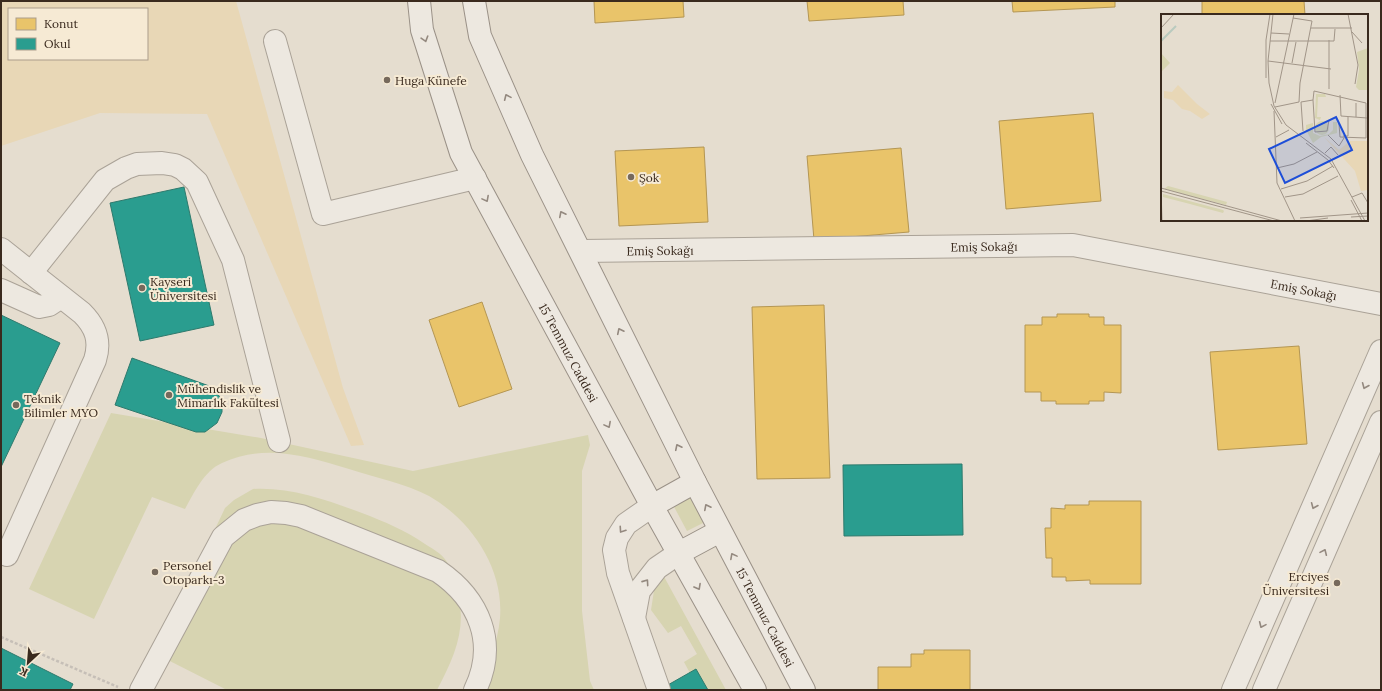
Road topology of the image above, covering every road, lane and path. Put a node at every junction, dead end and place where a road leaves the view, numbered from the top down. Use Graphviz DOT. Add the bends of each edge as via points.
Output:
graph roads {
  1 [pos="419,1"];
  2 [pos="474,1"];
  3 [pos="275,41"];
  4 [pos="475,178"];
  5 [pos="1,249"];
  6 [pos="581,251"];
  7 [pos="31,273"];
  8 [pos="1,290"];
  9 [pos="61,297"];
  10 [pos="1381,304"];
  11 [pos="1381,351"];
  12 [pos="1381,422"];
  13 [pos="279,441"];
  14 [pos="695,482"];
  15 [pos="652,506"];
  16 [pos="720,531"];
  17 [pos="679,553"];
  18 [pos="8,555"];
  19 [pos="634,618"];
  20 [pos="1,637"];
  21 [pos="124,690"];
  22 [pos="141,690"];
  23 [pos="475,690"];
  24 [pos="659,690"];
  25 [pos="755,690"];
  26 [pos="804,690"];
  27 [pos="1233,690"];
  28 [pos="1264,690"];
  1 -- 4 [label="street, 15 Temmuz Caddesi, one-way" via="422,30 459,146"];
  6 -- 2 [label="street, 15 Temmuz Caddesi, one-way" via="532,154 480,36"];
  3 -- 4 [label="street" via="323,214"];
  4 -- 15 [label="street, 15 Temmuz Caddesi, one-way"];
  5 -- 7 [label="street"];
  6 -- 10 [label="street, Emiş Sokağı" via="1073,245"];
  14 -- 6 [label="street, 15 Temmuz Caddesi, one-way"];
  7 -- 9 [label="street"];
  7 -- 13 [label="street" via="105,180 137,164 162,163 183,169 197,182 233,260"];
  8 -- 9 [label="street" via="38,307 50,305"];
  9 -- 18 [label="street" via="90,322 96,333 98,351"];
  11 -- 27 [label="street, one-way"];
  28 -- 12 [label="street, one-way"];
  14 -- 15 [label="street"];
  16 -- 14 [label="street, 15 Temmuz Caddesi, one-way"];
  15 -- 17 [label="street, 15 Temmuz Caddesi"];
  15 -- 19 [label="street, one-way" via="626,524 617,538 614,550 618,574"];
  16 -- 17 [label="street"];
  26 -- 16 [label="street, 15 Temmuz Caddesi, one-way"];
  19 -- 17 [label="street, one-way" via="639,591 657,568"];
  17 -- 25 [label="street, 15 Temmuz Caddesi, one-way"];
  19 -- 24 [label="street"];
  20 -- 21 [label="path"];
  22 -- 23 [label="street" via="223,537 244,520 271,512 301,516 438,571 453,581 473,605 483,631 485,662 482,677"];
}
